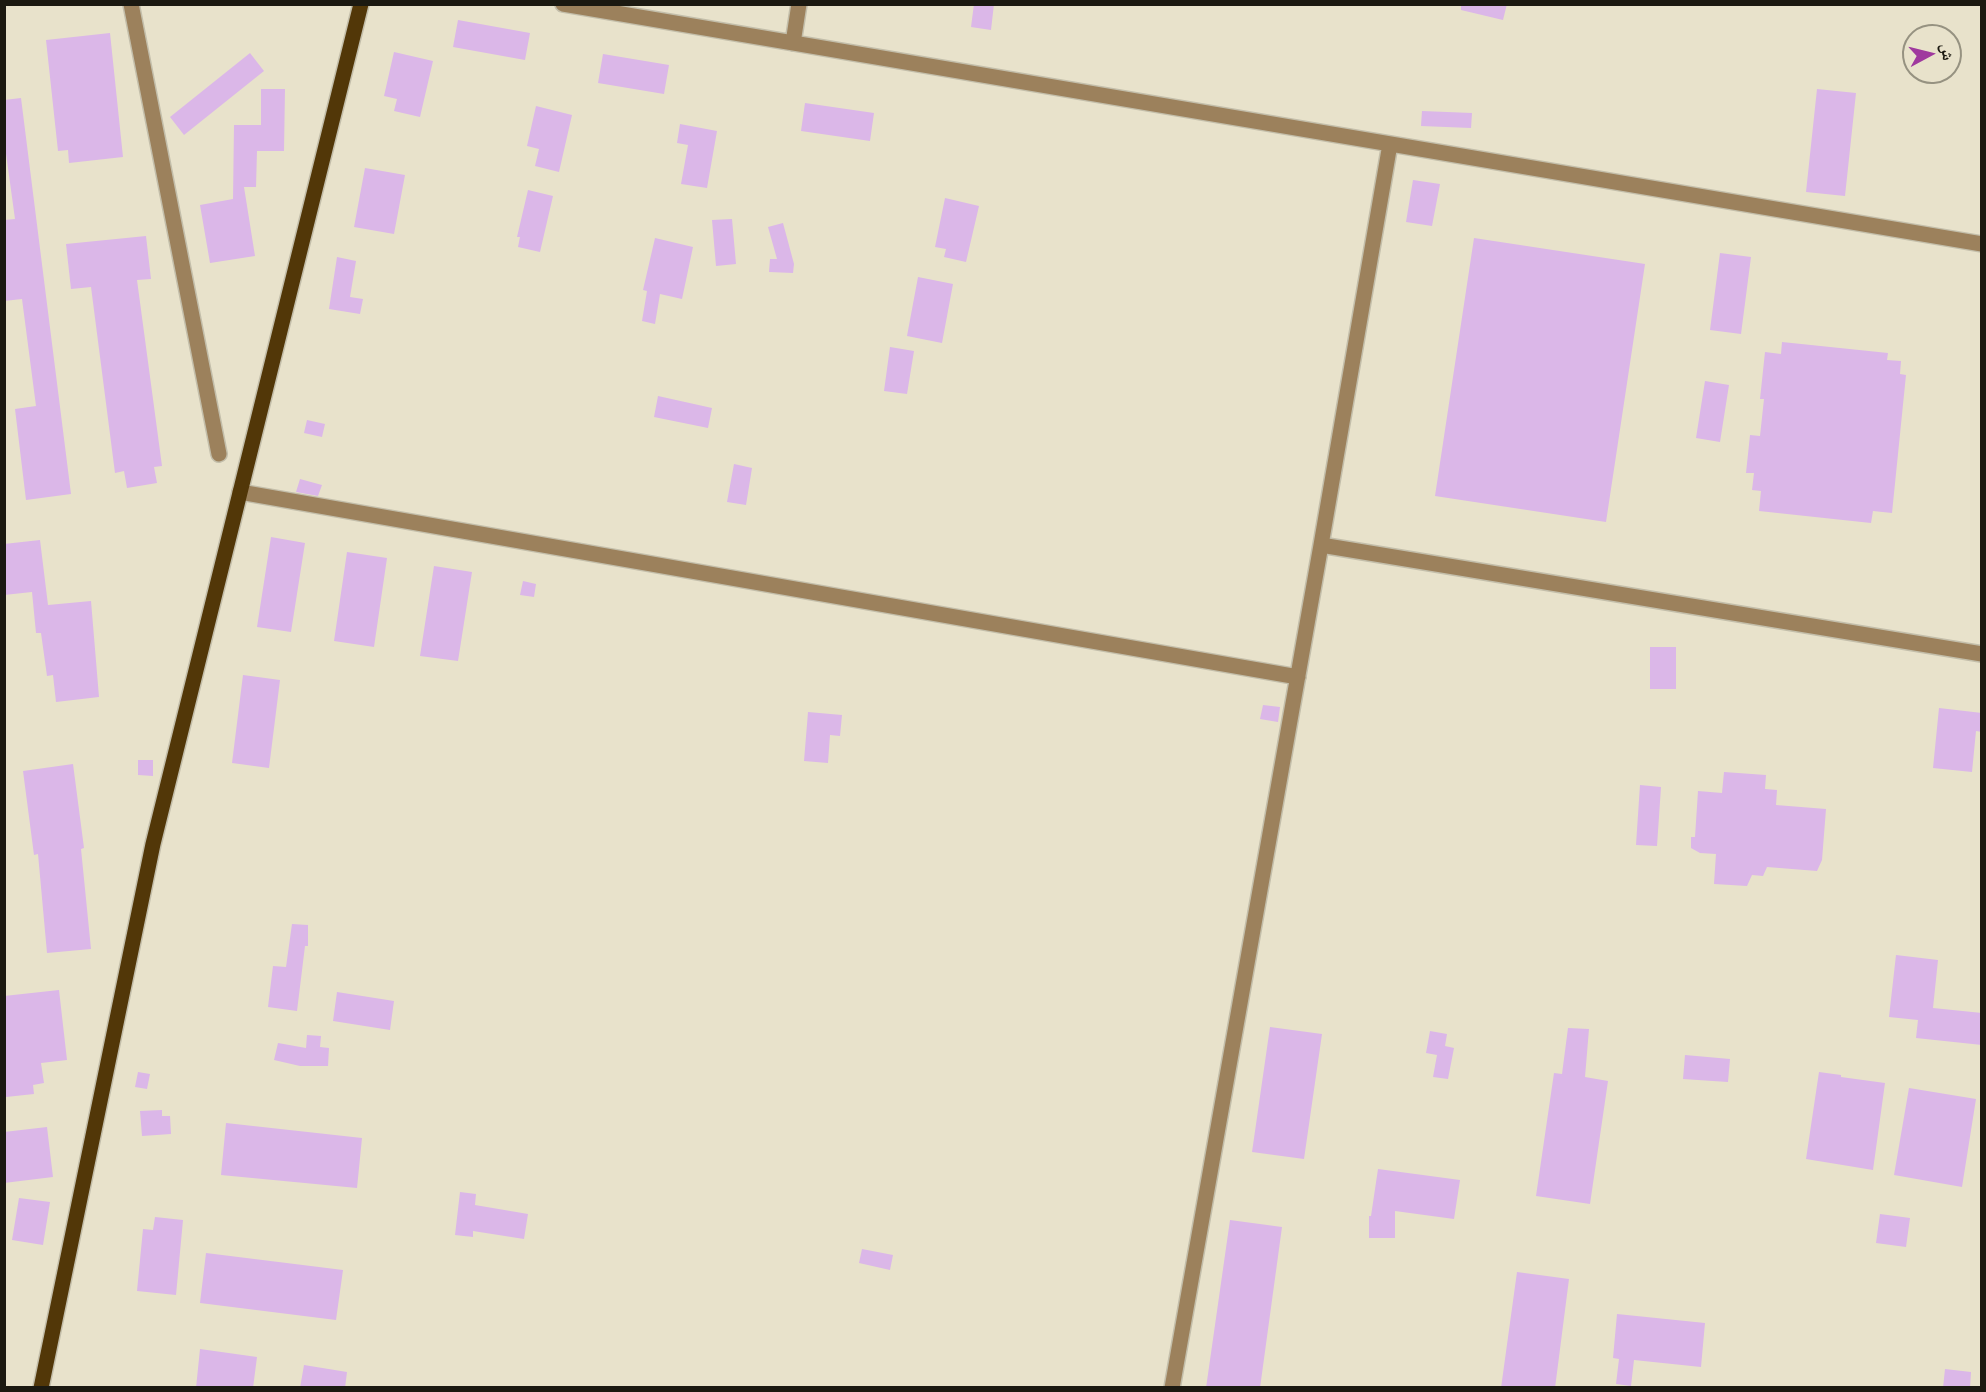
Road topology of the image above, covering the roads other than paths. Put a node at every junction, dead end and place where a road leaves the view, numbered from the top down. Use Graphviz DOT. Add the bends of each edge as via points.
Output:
graph roads {
  1 [pos="131,4"];
  2 [pos="361,4"];
  3 [pos="563,4"];
  4 [pos="799,4"];
  5 [pos="793,43"];
  6 [pos="1390,144"];
  7 [pos="1982,244"];
  8 [pos="219,454"];
  9 [pos="240,492"];
  10 [pos="1322,545"];
  11 [pos="1982,654"];
  12 [pos="1298,677"];
  13 [pos="41,1388"];
  14 [pos="1172,1388"];
  1 -- 8 [label="lane"];
  2 -- 9 [label="main road"];
  3 -- 5 [label="lane"];
  4 -- 5 [label="lane"];
  5 -- 6 [label="lane"];
  6 -- 7 [label="lane"];
  6 -- 10 [label="lane"];
  9 -- 12 [label="lane"];
  9 -- 13 [label="main road" via="153,844"];
  10 -- 11 [label="lane"];
  10 -- 12 [label="lane"];
  12 -- 14 [label="lane"];
}
